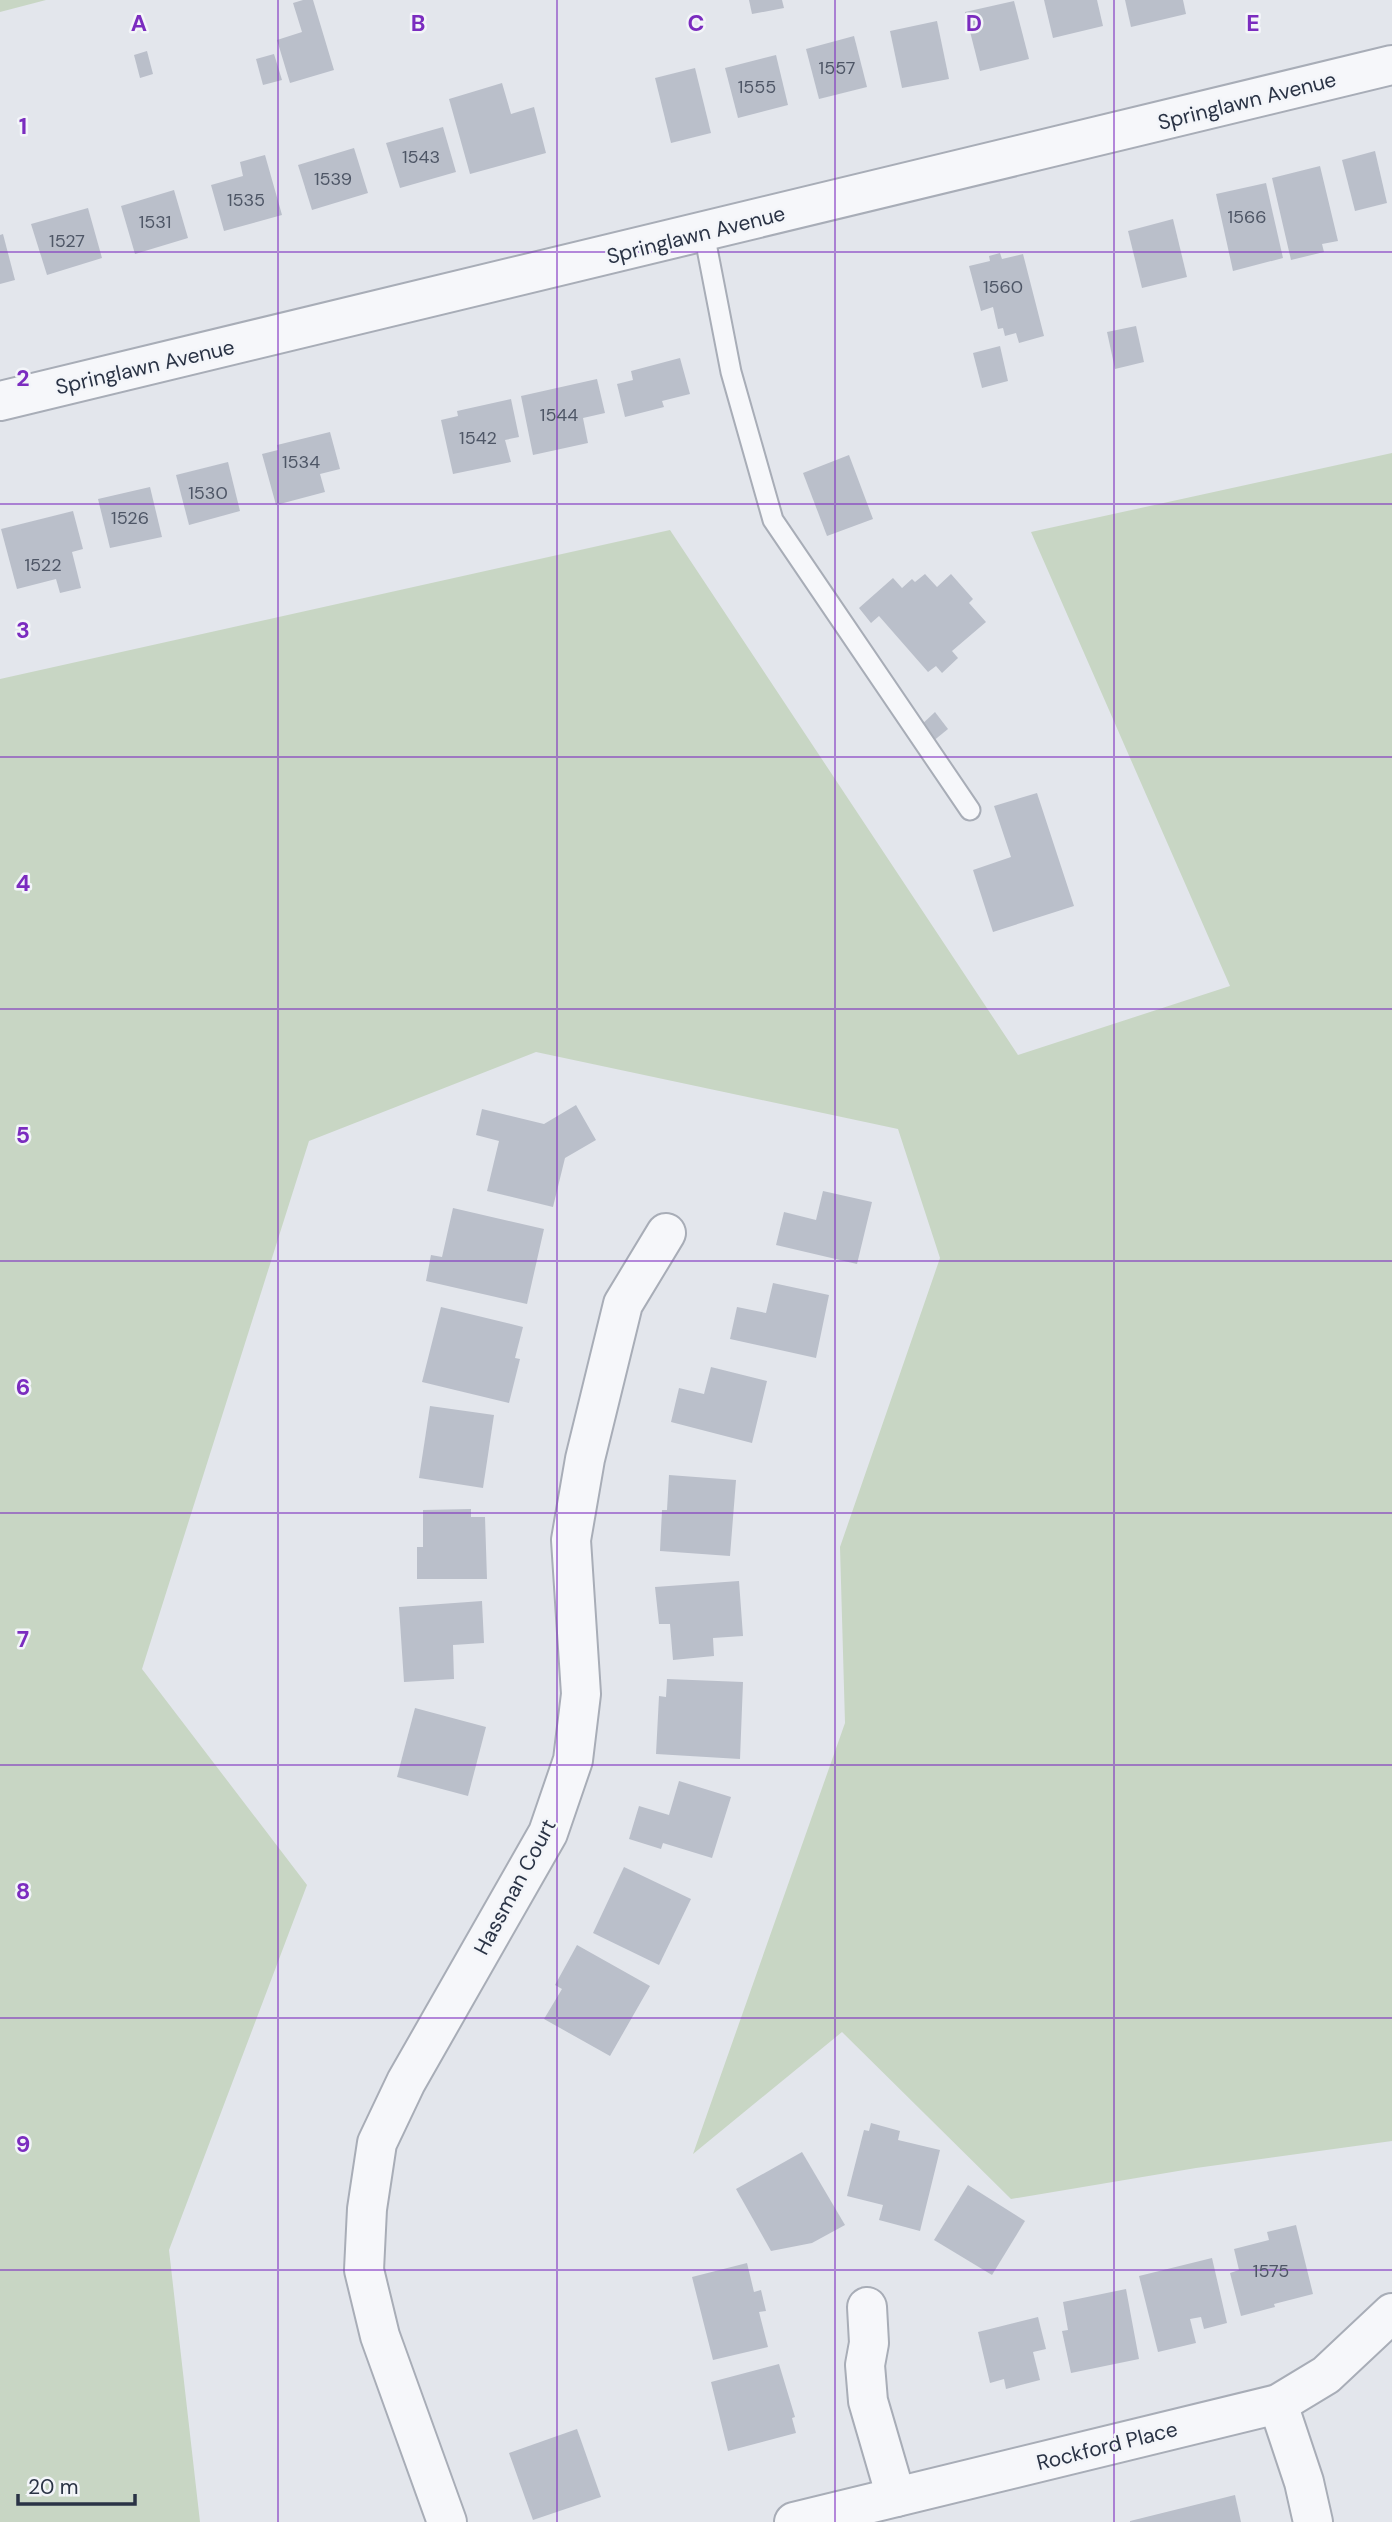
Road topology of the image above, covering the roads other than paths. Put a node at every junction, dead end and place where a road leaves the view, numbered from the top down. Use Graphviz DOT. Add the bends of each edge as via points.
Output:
graph roads {
  1 [pos="1392,65"];
  2 [pos="704,233"];
  3 [pos="0,401"];
  4 [pos="970,810"];
  5 [pos="666,1233"];
  6 [pos="867,2307"];
  7 [pos="1392,2313"];
  8 [pos="1278,2404"];
  9 [pos="896,2497"];
  10 [pos="447,2522"];
  11 [pos="794,2522"];
  12 [pos="1313,2522"];
  1 -- 2 [label="street, Springlawn Avenue"];
  2 -- 3 [label="street, Springlawn Avenue"];
  2 -- 4 [label="lane" via="731,372 774,520"];
  5 -- 10 [label="street, Hassman Court" via="623,1304 584,1459 571,1540 581,1694 573,1760 548,1833 406,2082 377,2143 363,2270 380,2336"];
  6 -- 9 [label="street" via="869,2343 864,2365 868,2401"];
  7 -- 8 [label="street, Rockford Place" via="1326,2375"];
  8 -- 9 [label="street, Rockford Place"];
  8 -- 12 [label="street"];
  9 -- 11 [label="street, Rockford Place"];
}
